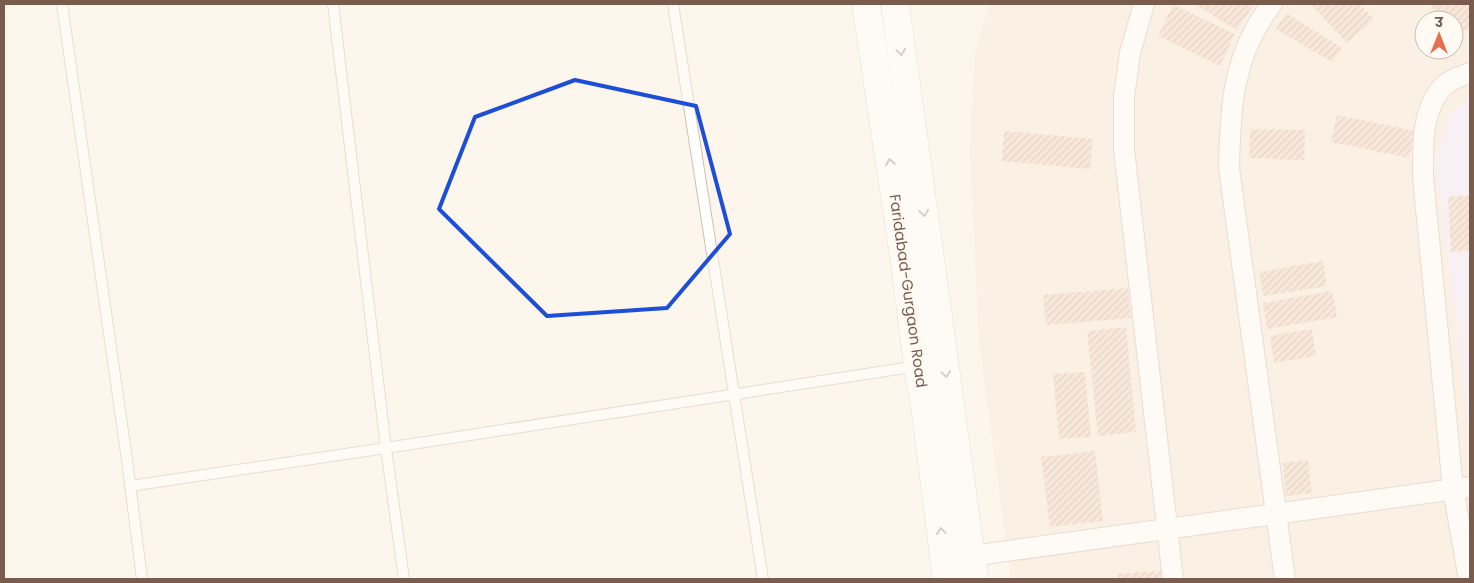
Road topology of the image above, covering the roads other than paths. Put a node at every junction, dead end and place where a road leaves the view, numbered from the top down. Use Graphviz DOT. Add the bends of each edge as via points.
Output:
graph roads {
  1 [pos="62,4"];
  2 [pos="333,4"];
  3 [pos="673,4"];
  4 [pos="866,4"];
  5 [pos="895,4"];
  6 [pos="1144,4"];
  7 [pos="1272,4"];
  8 [pos="1470,72"];
  9 [pos="918,366"];
  10 [pos="734,394"];
  11 [pos="386,448"];
  12 [pos="130,486"];
  13 [pos="1462,488"];
  14 [pos="1277,514"];
  15 [pos="1167,530"];
  16 [pos="973,568"];
  17 [pos="142,579"];
  18 [pos="404,579"];
  19 [pos="763,579"];
  20 [pos="947,579"];
  21 [pos="1173,579"];
  22 [pos="1285,579"];
  23 [pos="1470,579"];
  1 -- 12 [label="lane"];
  2 -- 11 [label="lane"];
  3 -- 10 [label="lane"];
  9 -- 4 [label="main road, Faridabad-Gurgaon Road, one-way"];
  5 -- 16 [label="main road, Faridabad-Gurgaon Road, one-way"];
  6 -- 15 [label="street" via="1130,52 1124,96 1124,135"];
  7 -- 14 [label="street" via="1249,42 1235,82 1229,168"];
  8 -- 13 [label="street" via="1440,90 1429,111 1424,134 1423,178"];
  9 -- 10 [label="lane"];
  20 -- 9 [label="main road, Faridabad-Gurgaon Road, one-way"];
  10 -- 11 [label="lane"];
  10 -- 19 [label="lane"];
  11 -- 12 [label="lane"];
  11 -- 18 [label="lane"];
  12 -- 17 [label="lane"];
  13 -- 14 [label="street"];
  13 -- 23 [label="street"];
  14 -- 15 [label="street"];
  14 -- 22 [label="street"];
  15 -- 16 [label="street"];
  15 -- 21 [label="street"];
}
